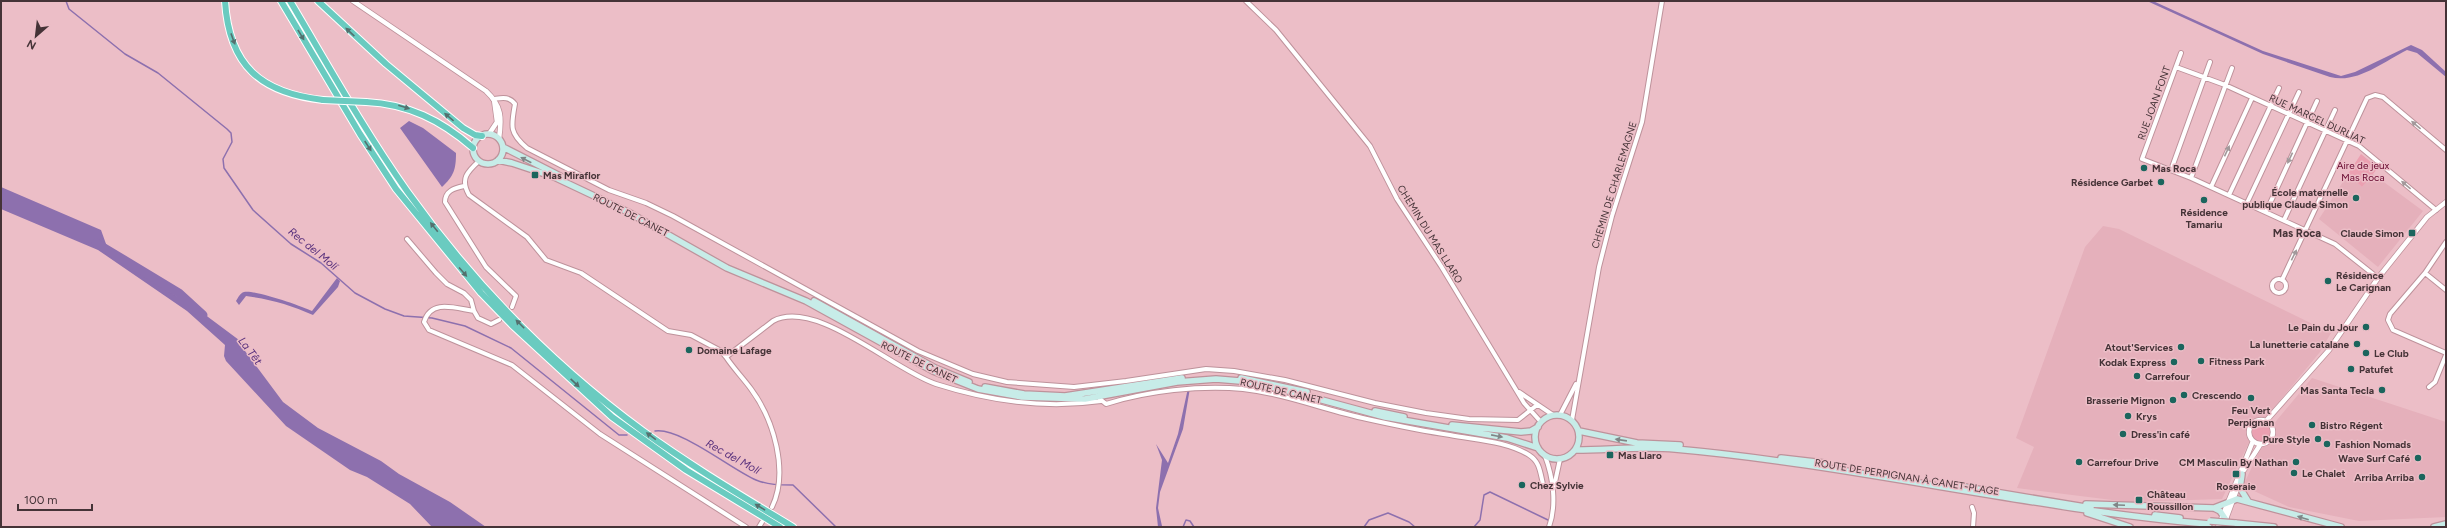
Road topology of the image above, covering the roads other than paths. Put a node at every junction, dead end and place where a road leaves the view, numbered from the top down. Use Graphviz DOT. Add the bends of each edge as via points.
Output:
graph roads {
  1 [pos="225,1"];
  2 [pos="281,1"];
  3 [pos="290,1"];
  4 [pos="318,1"];
  5 [pos="353,1"];
  6 [pos="1246,1"];
  7 [pos="1662,1"];
  8 [pos="2181,53"];
  9 [pos="2210,62"];
  10 [pos="2176,67"];
  11 [pos="2232,68"];
  12 [pos="2205,78"];
  13 [pos="2225,85"];
  14 [pos="2279,88"];
  15 [pos="2299,92"];
  16 [pos="493,98"];
  17 [pos="2252,98"];
  18 [pos="2317,101"];
  19 [pos="2270,106"];
  20 [pos="2335,110"];
  21 [pos="2288,114"];
  22 [pos="2307,123"];
  23 [pos="2325,131"];
  24 [pos="488,134"];
  25 [pos="482,136"];
  26 [pos="499,139"];
  27 [pos="2346,141"];
  28 [pos="503,147"];
  29 [pos="473,148"];
  30 [pos="2446,150"];
  31 [pos="498,160"];
  32 [pos="479,161"];
  33 [pos="2171,170"];
  34 [pos="2191,178"];
  35 [pos="464,186"];
  36 [pos="2210,187"];
  37 [pos="2229,195"];
  38 [pos="2446,202"];
  39 [pos="2247,203"];
  40 [pos="2436,210"];
  41 [pos="2266,212"];
  42 [pos="2284,220"];
  43 [pos="2306,230"];
  44 [pos="407,239"];
  45 [pos="2446,242"];
  46 [pos="2426,273"];
  47 [pos="2378,278"];
  48 [pos="2282,280"];
  49 [pos="2446,290"];
  50 [pos="512,307"];
  51 [pos="474,311"];
  52 [pos="499,320"];
  53 [pos="2446,354"];
  54 [pos="726,357"];
  55 [pos="1579,374"];
  56 [pos="2429,387"];
  57 [pos="1516,390"];
  58 [pos="1100,399"];
  59 [pos="1537,405"];
  60 [pos="1531,409"];
  61 [pos="1553,415"];
  62 [pos="1560,415"];
  63 [pos="2274,415"];
  64 [pos="1572,420"];
  65 [pos="2266,421"];
  66 [pos="1539,425"];
  67 [pos="2272,426"];
  68 [pos="1579,431"];
  69 [pos="2253,441"];
  70 [pos="2260,445"];
  71 [pos="1538,448"];
  72 [pos="1576,450"];
  73 [pos="1546,456"];
  74 [pos="1560,459"];
  75 [pos="2242,474"];
  76 [pos="1553,486"];
  77 [pos="2230,500"];
  78 [pos="2050,501"];
  79 [pos="2248,501"];
  80 [pos="772,507"];
  81 [pos="1972,507"];
  82 [pos="2214,508"];
  83 [pos="2075,509"];
  84 [pos="2224,517"];
  85 [pos="762,522"];
  86 [pos="2210,522"];
  87 [pos="2446,524"];
  88 [pos="2234,525"];
  89 [pos="746,527"];
  90 [pos="758,527"];
  91 [pos="780,527"];
  92 [pos="793,527"];
  93 [pos="1549,527"];
  94 [pos="1973,527"];
  95 [pos="2130,527"];
  96 [pos="2218,527"];
  97 [pos="2224,527"];
  98 [pos="2274,527"];
  99 [pos="2341,527"];
  100 [pos="2434,527"];
  1 -- 29 [label="highway, one-way, bridge" via="225,15 244,62 252,73 269,86 283,93 323,100 402,106 419,112"];
  2 -- 91 [label="highway, one-way" via="396,189 486,298 612,417 686,470"];
  92 -- 3 [label="highway, one-way" via="712,478 641,429 561,363 499,302 444,239 408,191 354,110"];
  25 -- 4 [label="highway, one-way" via="469,132 445,114"];
  5 -- 16 [label="street" via="451,66"];
  6 -- 57 [label="street, CHEMIN DU MAS LLARO" via="1276,30 1370,146 1397,199"];
  7 -- 55 [label="street, CHEMIN DE CHARLEMAGNE" via="1642,122 1612,216 1599,267"];
  8 -- 10 [label="street, RUE JOAN FONT"];
  9 -- 12 [label="street"];
  10 -- 12 [label="street, RUE MARCEL DURLIAT"];
  10 -- 33 [label="street, RUE JOAN FONT" via="2142,160"];
  11 -- 13 [label="street"];
  12 -- 13 [label="street, RUE MARCEL DURLIAT"];
  12 -- 33 [label="street"];
  13 -- 17 [label="street, RUE MARCEL DURLIAT"];
  13 -- 34 [label="street"];
  14 -- 19 [label="street"];
  15 -- 21 [label="street"];
  16 -- 24 [label="street" via="497,122"];
  16 -- 26 [label="street" via="502,114"];
  16 -- 60 [label="street" via="506,97 515,104 512,132 516,139 528,148 609,190 673,216 918,351 942,363 989,379 1074,386 1109,384 1206,369 1262,375 1396,408 1469,419 1518,420"];
  17 -- 19 [label="street, RUE MARCEL DURLIAT"];
  36 -- 17 [label="street, one-way"];
  18 -- 22 [label="street"];
  19 -- 21 [label="street, RUE MARCEL DURLIAT"];
  19 -- 37 [label="street"];
  20 -- 23 [label="street"];
  21 -- 22 [label="street, RUE MARCEL DURLIAT"];
  21 -- 39 [label="street"];
  22 -- 23 [label="street, RUE MARCEL DURLIAT"];
  22 -- 41 [label="street, one-way"];
  23 -- 27 [label="street, RUE MARCEL DURLIAT"];
  23 -- 42 [label="street"];
  24 -- 25 [label="main road"];
  24 -- 26 [label="main road"];
  25 -- 29 [label="main road"];
  26 -- 28 [label="main road"];
  30 -- 27 [label="street, one-way" via="2383,97 2375,95 2367,98 2363,104"];
  40 -- 27 [label="street, RUE MARCEL DURLIAT, one-way" via="2359,146"];
  27 -- 43 [label="street"];
  28 -- 31 [label="main road"];
  66 -- 28 [label="main road, ROUTE DE CANET, one-way" via="1531,432 1521,432 1435,422 1358,407 1285,386 1216,376 1175,378 1065,396 1024,394 979,385 935,368 822,306 739,270 655,222"];
  29 -- 32 [label="main road"];
  31 -- 32 [label="main road" via="489,164"];
  31 -- 58 [label="main road, ROUTE DE CANET" via="554,177 628,212 727,268 806,301 900,354 953,380 998,394 1022,398"];
  32 -- 35 [label="street" via="465,178"];
  33 -- 34 [label="street"];
  34 -- 36 [label="street"];
  35 -- 50 [label="street" via="449,191 445,202 486,267 516,296"];
  35 -- 54 [label="street" via="469,195 527,237 546,260 581,273 668,331 691,334 721,351"];
  36 -- 37 [label="street"];
  37 -- 39 [label="street"];
  38 -- 40 [label="street"];
  39 -- 41 [label="street"];
  40 -- 47 [label="street" via="2427,216"];
  41 -- 42 [label="street"];
  42 -- 43 [label="street"];
  43 -- 47 [label="street" via="2335,244"];
  48 -- 43 [label="street, one-way"];
  44 -- 51 [label="street" via="443,280 471,300"];
  45 -- 46 [label="street"];
  46 -- 49 [label="street"];
  46 -- 53 [label="street" via="2390,314 2389,325 2393,330"];
  47 -- 63 [label="street" via="2329,350"];
  51 -- 52 [label="street" via="485,322 491,324"];
  51 -- 89 [label="street" via="433,308 427,312 424,321 429,330 516,367 600,434"];
  53 -- 56 [label="street" via="2435,382"];
  54 -- 58 [label="street" via="773,321 795,316 831,327 902,369 936,384 1024,403 1052,406"];
  54 -- 80 [label="street" via="751,389 771,430 780,478 778,494"];
  55 -- 62 [label="street, CHEMIN DE CHARLEMAGNE" via="1574,392"];
  55 -- 64 [label="street, CHEMIN DE CHARLEMAGNE"];
  57 -- 59 [label="street"];
  57 -- 60 [label="street, CHEMIN DU MAS LLARO"];
  58 -- 71 [label="main road, ROUTE DE CANET, one-way" via="1176,382 1240,382 1285,390 1385,417 1507,438"];
  58 -- 76 [label="street" via="1106,404 1144,394 1194,390 1243,389 1264,393 1366,419 1497,443 1530,456 1540,469 1542,484"];
  59 -- 60 [label="street"];
  59 -- 61 [label="street"];
  60 -- 66 [label="street, CHEMIN DU MAS LLARO"];
  61 -- 62 [label="main road"];
  61 -- 66 [label="main road"];
  62 -- 64 [label="main road"];
  63 -- 65 [label="street"];
  63 -- 67 [label="street"];
  64 -- 68 [label="main road"];
  65 -- 67 [label="street"];
  65 -- 69 [label="street" via="2259,420 2251,426 2249,435"];
  66 -- 71 [label="main road" via="1535,438"];
  67 -- 70 [label="street" via="2274,433 2271,440"];
  68 -- 72 [label="main road" via="1580,438"];
  78 -- 68 [label="main road, ROUTE DE PERPIGNAN À CANET-PLAGE, one-way" via="1848,467 1725,450 1637,442"];
  69 -- 70 [label="street"];
  69 -- 77 [label="street"];
  70 -- 75 [label="street"];
  71 -- 73 [label="main road"];
  72 -- 74 [label="main road"];
  72 -- 83 [label="main road, ROUTE DE PERPIGNAN À CANET-PLAGE" via="1674,449 1747,457 1849,470"];
  73 -- 74 [label="main road"];
  73 -- 76 [label="street"];
  74 -- 76 [label="street"];
  75 -- 77 [label="street"];
  75 -- 79 [label="main road" via="2240,488"];
  76 -- 93 [label="street" via="1553,515"];
  77 -- 79 [label="main road"];
  77 -- 82 [label="main road"];
  77 -- 84 [label="street"];
  82 -- 78 [label="main road, one-way"];
  78 -- 86 [label="main road, ROUTE DE PERPIGNAN À CANET-PLAGE" via="2110,511"];
  99 -- 79 [label="main road, one-way"];
  81 -- 94 [label="street"];
  82 -- 84 [label="main road"];
  83 -- 86 [label="main road, ROUTE DE PERPIGNAN À CANET-PLAGE"];
  83 -- 95 [label="main road"];
  84 -- 96 [label="street"];
  84 -- 97 [label="street"];
  85 -- 90 [label="street"];
  86 -- 88 [label="main road, ROUTE DE PERPIGNAN À CANET-PLAGE"];
  87 -- 100 [label="main road"];
  88 -- 98 [label="main road"];
}
